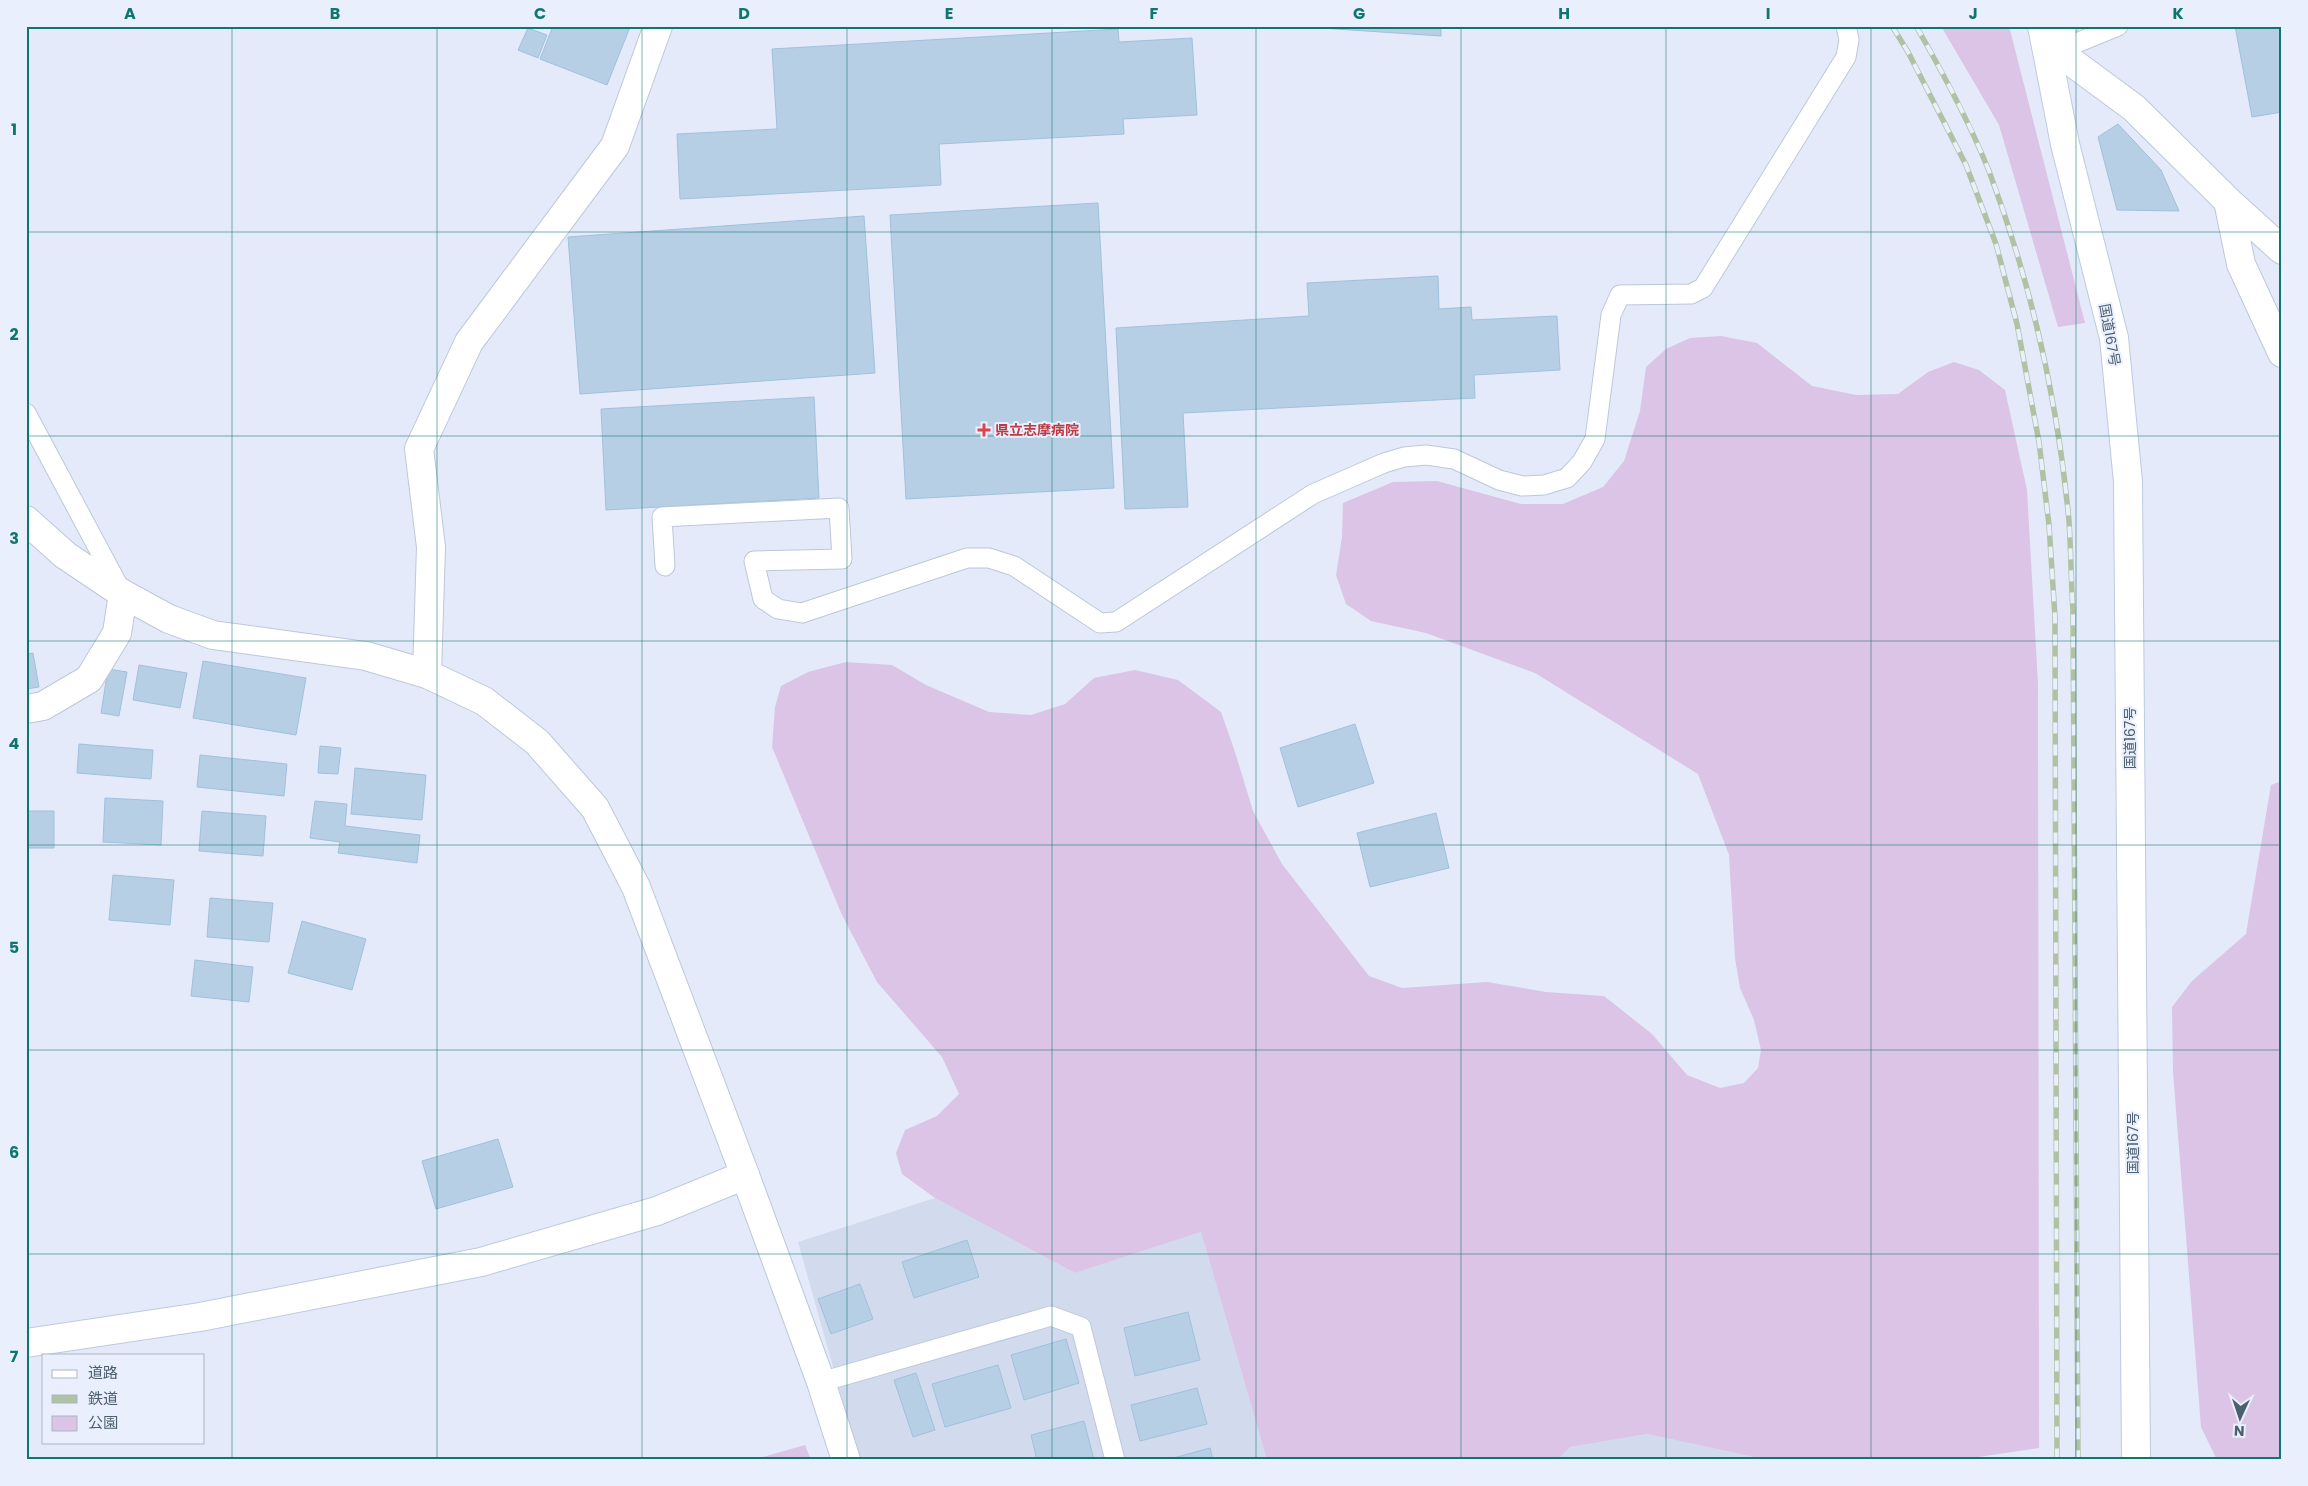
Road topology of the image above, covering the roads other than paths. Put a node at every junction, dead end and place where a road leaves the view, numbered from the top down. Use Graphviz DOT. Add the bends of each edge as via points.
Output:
graph roads {
  1 [pos="658,26"];
  2 [pos="1846,26"];
  3 [pos="2068,26"];
  4 [pos="2118,26"];
  5 [pos="2048,40"];
  6 [pos="2228,201"];
  7 [pos="2282,250"];
  8 [pos="2282,353"];
  9 [pos="26,413"];
  10 [pos="26,520"];
  11 [pos="665,566"];
  12 [pos="123,594"];
  13 [pos="427,674"];
  14 [pos="26,709"];
  15 [pos="745,1175"];
  16 [pos="26,1343"];
  17 [pos="821,1382"];
  18 [pos="846,1460"];
  19 [pos="1115,1460"];
  20 [pos="2136,1460"];
  1 -- 13 [label="street" via="614,146 469,342 419,449 431,547"];
  2 -- 11 [label="lane" via="1849,40 1846,57 1704,288 1691,294 1620,295 1611,315 1596,439 1582,462 1566,478 1544,485 1522,486 1499,480 1454,460 1426,455 1384,463 1313,494 1116,622 1100,623 1014,566 989,558 967,558 802,613 778,610 763,599 754,561 842,559 839,508 662,517"];
  3 -- 5 [label="lane"];
  4 -- 5 [label="lane"];
  5 -- 6 [label="street" via="2134,108"];
  5 -- 20 [label="street, 国道167号" via="2065,144 2114,338 2128,482"];
  6 -- 7 [label="street"];
  6 -- 8 [label="street" via="2241,264"];
  9 -- 12 [label="lane"];
  10 -- 12 [label="street" via="64,555"];
  12 -- 13 [label="street" via="169,619 213,635 366,656"];
  12 -- 14 [label="street" via="117,633 89,679 43,706"];
  13 -- 15 [label="street" via="484,701 537,742 595,808 636,887"];
  15 -- 16 [label="street" via="657,1211 481,1262 200,1317"];
  15 -- 17 [label="street"];
  17 -- 18 [label="street"];
  17 -- 19 [label="lane" via="1051,1316 1081,1327"];
}
